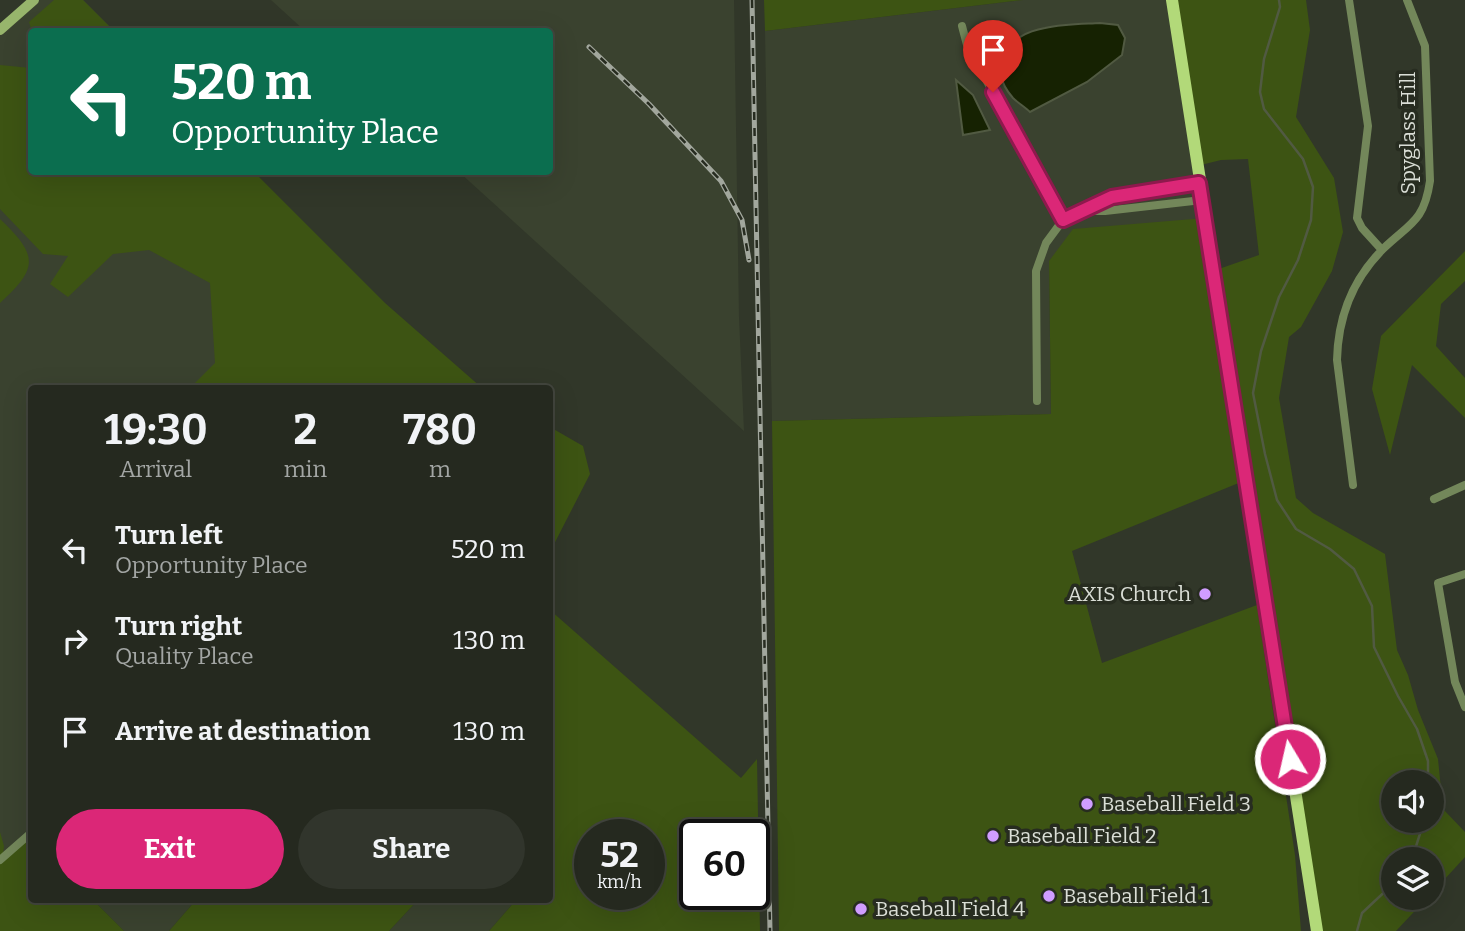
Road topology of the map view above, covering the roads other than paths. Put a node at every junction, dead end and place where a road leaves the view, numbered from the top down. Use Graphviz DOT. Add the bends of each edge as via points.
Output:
graph roads {
  1 [pos="34,0"];
  2 [pos="1172,0"];
  3 [pos="1349,0"];
  4 [pos="1408,0"];
  5 [pos="962,26"];
  6 [pos="0,30"];
  7 [pos="1199,183"];
  8 [pos="1202,200"];
  9 [pos="1081,211"];
  10 [pos="1063,220"];
  11 [pos="1382,250"];
  12 [pos="1037,401"];
  13 [pos="1353,485"];
  14 [pos="1465,485"];
  15 [pos="1434,499"];
  16 [pos="1465,574"];
  17 [pos="1465,707"];
  18 [pos="28,836"];
  19 [pos="0,860"];
  20 [pos="1317,931"];
  1 -- 6 [label="main road"];
  2 -- 7 [label="main road"];
  3 -- 11 [label="street" via="1368,126 1357,218"];
  4 -- 11 [label="street, Spyglass Hill" via="1425,46 1430,181 1427,202 1417,219"];
  5 -- 10 [label="street" via="967,45"];
  7 -- 8 [label="main road"];
  7 -- 9 [label="street" via="1112,197"];
  8 -- 9 [label="street"];
  8 -- 20 [label="main road"];
  9 -- 10 [label="street"];
  10 -- 12 [label="street" via="1046,243 1036,271"];
  11 -- 13 [label="street, Spyglass Hill" via="1354,287 1337,343"];
  14 -- 15 [label="street"];
  16 -- 17 [label="street" via="1438,583 1455,682"];
  18 -- 19 [label="street"];
}
